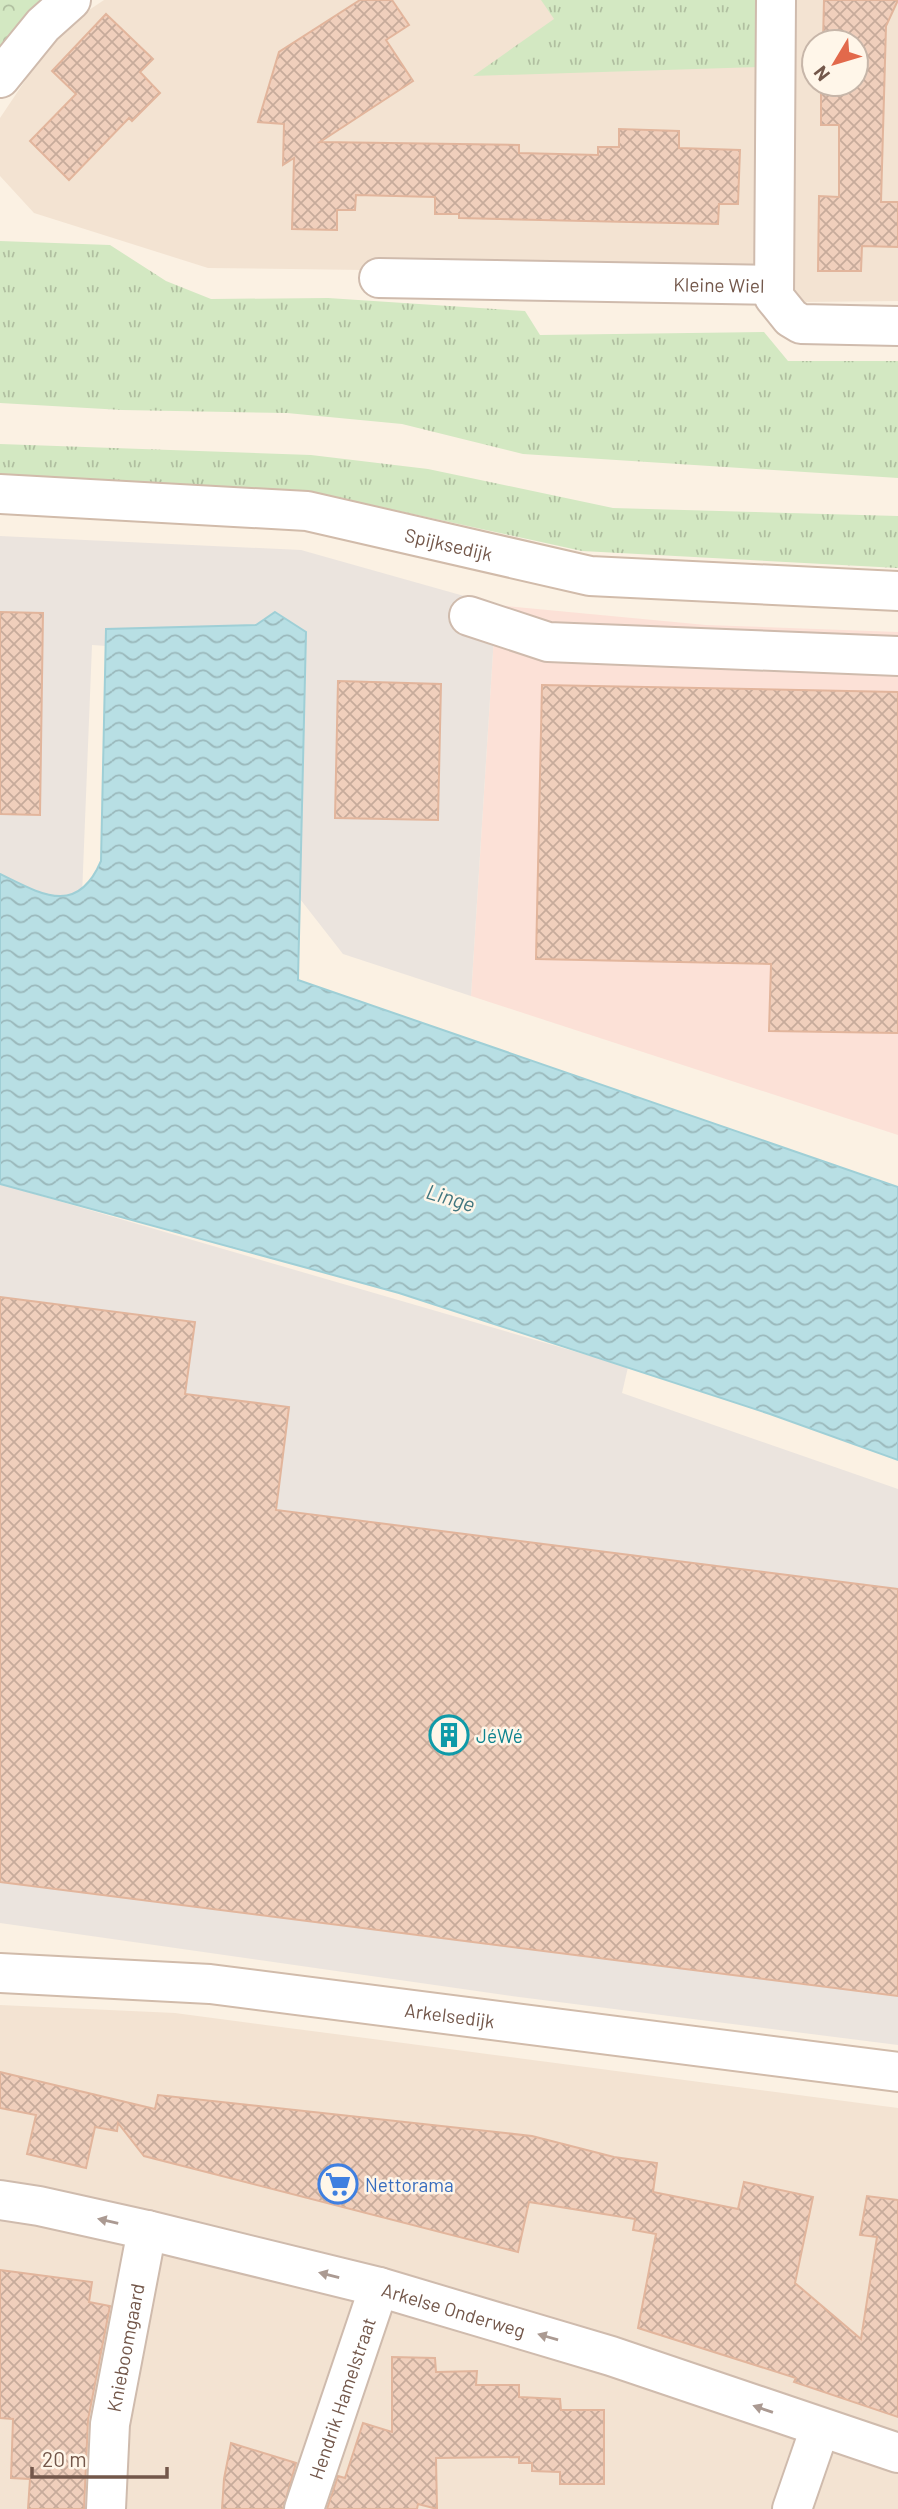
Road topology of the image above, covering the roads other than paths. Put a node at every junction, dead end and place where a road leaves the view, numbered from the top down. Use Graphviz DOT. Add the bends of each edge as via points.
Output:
graph roads {
  1 [pos="71,0"];
  2 [pos="776,0"];
  3 [pos="0,78"];
  4 [pos="379,278"];
  5 [pos="773,285"];
  6 [pos="898,326"];
  7 [pos="0,494"];
  8 [pos="898,591"];
  9 [pos="469,616"];
  10 [pos="898,656"];
  11 [pos="0,1973"];
  12 [pos="898,2071"];
  13 [pos="0,2200"];
  14 [pos="147,2231"];
  15 [pos="379,2287"];
  16 [pos="820,2428"];
  17 [pos="898,2453"];
  18 [pos="106,2509"];
  19 [pos="304,2509"];
  20 [pos="792,2509"];
  1 -- 3 [label="street" via="43,25"];
  2 -- 5 [label="street, Kleine Wiel"];
  4 -- 5 [label="street, Kleine Wiel"];
  5 -- 6 [label="street" via="774,297 801,324"];
  7 -- 8 [label="street, Spijksedijk" via="307,511 590,576"];
  9 -- 10 [label="street" via="548,642"];
  11 -- 12 [label="street, Arkelsedijk" via="210,1984"];
  14 -- 13 [label="street, Arkelse Onderweg, one-way"];
  15 -- 14 [label="street, Arkelse Onderweg, one-way"];
  14 -- 18 [label="street, Knieboomgaard" via="110,2424"];
  16 -- 15 [label="street, Arkelse Onderweg, one-way" via="611,2356"];
  15 -- 19 [label="street, Hendrik Hamelstraat"];
  16 -- 17 [label="street, Arkelse Onderweg"];
  16 -- 20 [label="street"];
}
